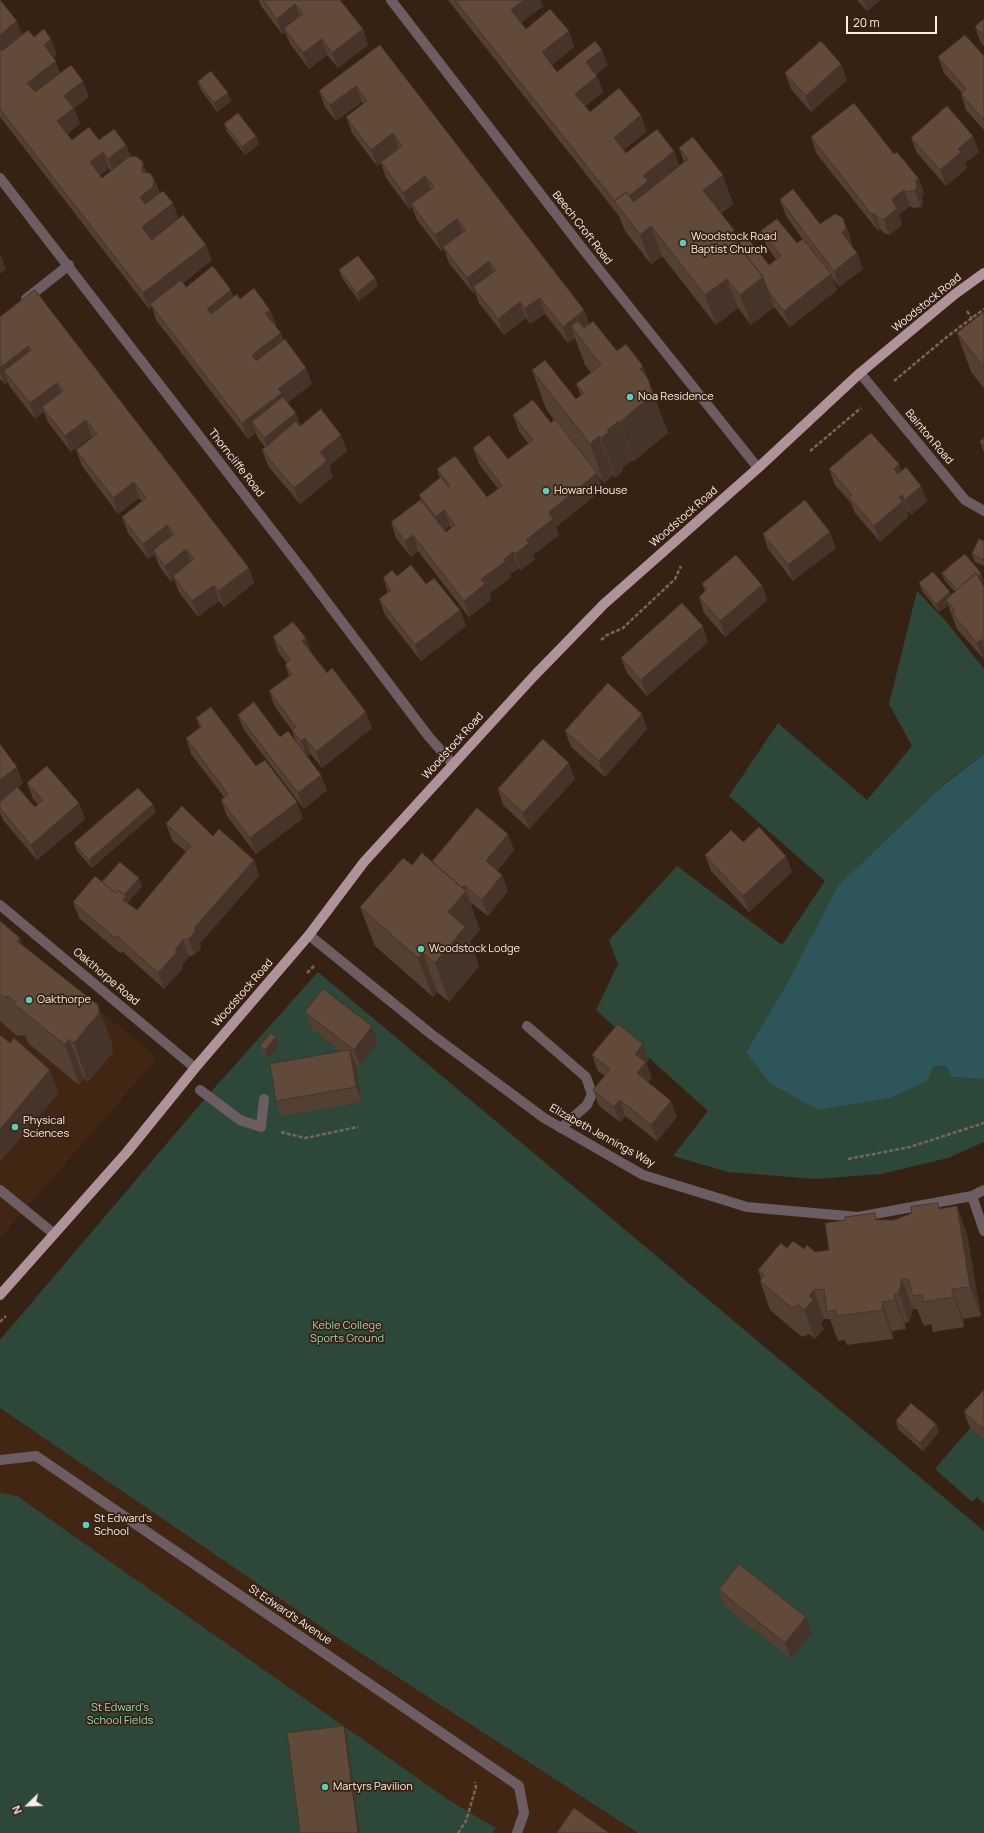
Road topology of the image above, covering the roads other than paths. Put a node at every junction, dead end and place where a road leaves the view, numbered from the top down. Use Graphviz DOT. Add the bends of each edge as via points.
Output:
graph roads {
  1 [pos="391,0"];
  2 [pos="0,178"];
  3 [pos="69,265"];
  4 [pos="984,273"];
  5 [pos="19,305"];
  6 [pos="860,373"];
  7 [pos="758,468"];
  8 [pos="984,511"];
  9 [pos="453,764"];
  10 [pos="0,905"];
  11 [pos="309,935"];
  12 [pos="527,1026"];
  13 [pos="195,1068"];
  14 [pos="200,1090"];
  15 [pos="264,1099"];
  16 [pos="561,1128"];
  17 [pos="0,1190"];
  18 [pos="984,1190"];
  19 [pos="972,1196"];
  20 [pos="984,1231"];
  21 [pos="53,1233"];
  22 [pos="0,1295"];
  23 [pos="0,1460"];
  24 [pos="517,1833"];
  1 -- 7 [label="street, Beech Croft Road" via="586,253"];
  2 -- 3 [label="street, Thorncliffe Road"];
  3 -- 5 [label="street"];
  3 -- 9 [label="street, Thorncliffe Road" via="429,737"];
  4 -- 6 [label="main road, Woodstock Road"];
  6 -- 7 [label="main road, Woodstock Road"];
  6 -- 8 [label="street, Bainton Road" via="965,500"];
  7 -- 9 [label="main road, Woodstock Road" via="604,604"];
  9 -- 11 [label="main road, Woodstock Road" via="364,862"];
  10 -- 13 [label="street, Oakthorpe Road"];
  11 -- 13 [label="main road, Woodstock Road"];
  11 -- 16 [label="street, Elizabeth Jennings Way" via="431,1034"];
  12 -- 16 [label="street" via="586,1076 592,1094 587,1105"];
  13 -- 21 [label="main road, Woodstock Road" via="127,1152"];
  14 -- 15 [label="street" via="240,1120 261,1127"];
  16 -- 19 [label="street, Elizabeth Jennings Way" via="643,1175 747,1207 858,1217"];
  17 -- 21 [label="street"];
  18 -- 19 [label="street, Elizabeth Jennings Way"];
  19 -- 20 [label="street"];
  21 -- 22 [label="main road, Woodstock Road"];
  23 -- 24 [label="street, St Edward's Avenue" via="36,1456 519,1786 524,1813"];
}
